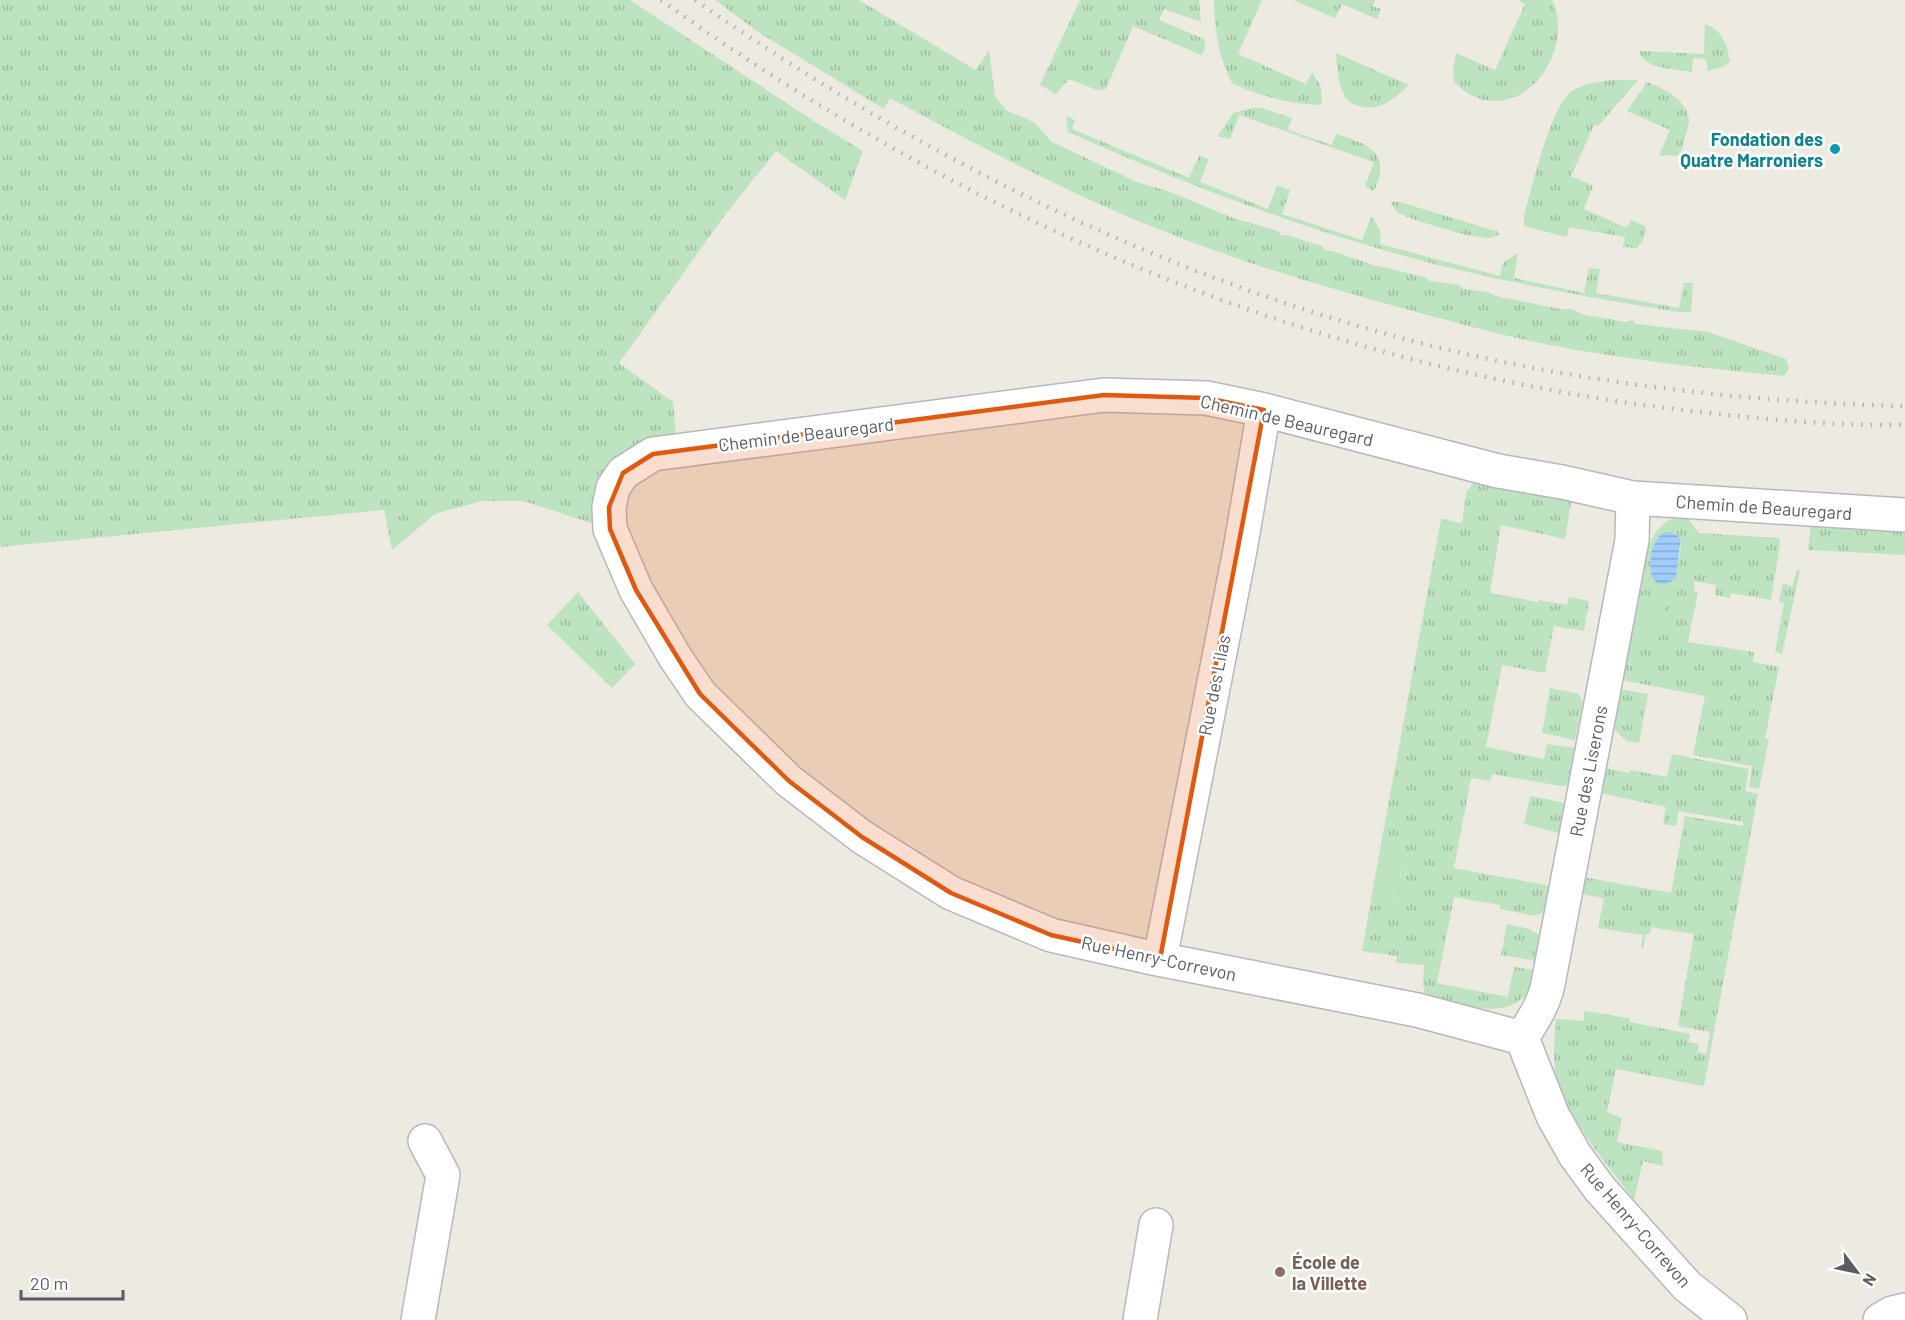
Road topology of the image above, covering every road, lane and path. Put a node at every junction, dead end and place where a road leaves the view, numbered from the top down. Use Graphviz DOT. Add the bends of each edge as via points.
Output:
graph roads {
  1 [pos="1264,410"];
  2 [pos="1633,498"];
  3 [pos="1905,515"];
  4 [pos="610,529"];
  5 [pos="1160,959"];
  6 [pos="1522,1038"];
  7 [pos="425,1141"];
  8 [pos="1156,1225"];
  9 [pos="1905,1310"];
  10 [pos="418,1320"];
  11 [pos="1140,1320"];
  12 [pos="1730,1320"];
  13 [pos="1880,1320"];
  1 -- 2 [label="street, Chemin de Beauregard" via="1498,471"];
  1 -- 4 [label="street, Chemin de Beauregard" via="1206,398 1104,394 653,454 623,473 613,488"];
  1 -- 5 [label="street, Rue des Lilas"];
  2 -- 3 [label="street, Chemin de Beauregard"];
  2 -- 6 [label="street, Rue des Liserons" via="1632,540 1548,984"];
  4 -- 5 [label="street, Rue Henry-Correvon" via="636,590 700,693 789,781 862,837 951,893 1051,935"];
  5 -- 6 [label="street, Rue Henry-Correvon" via="1417,1010"];
  6 -- 12 [label="street, Rue Henry-Correvon" via="1553,1116 1600,1189 1687,1286"];
  7 -- 10 [label="street" via="443,1175"];
  8 -- 11 [label="street"];
  9 -- 13 [label="street"];
}
